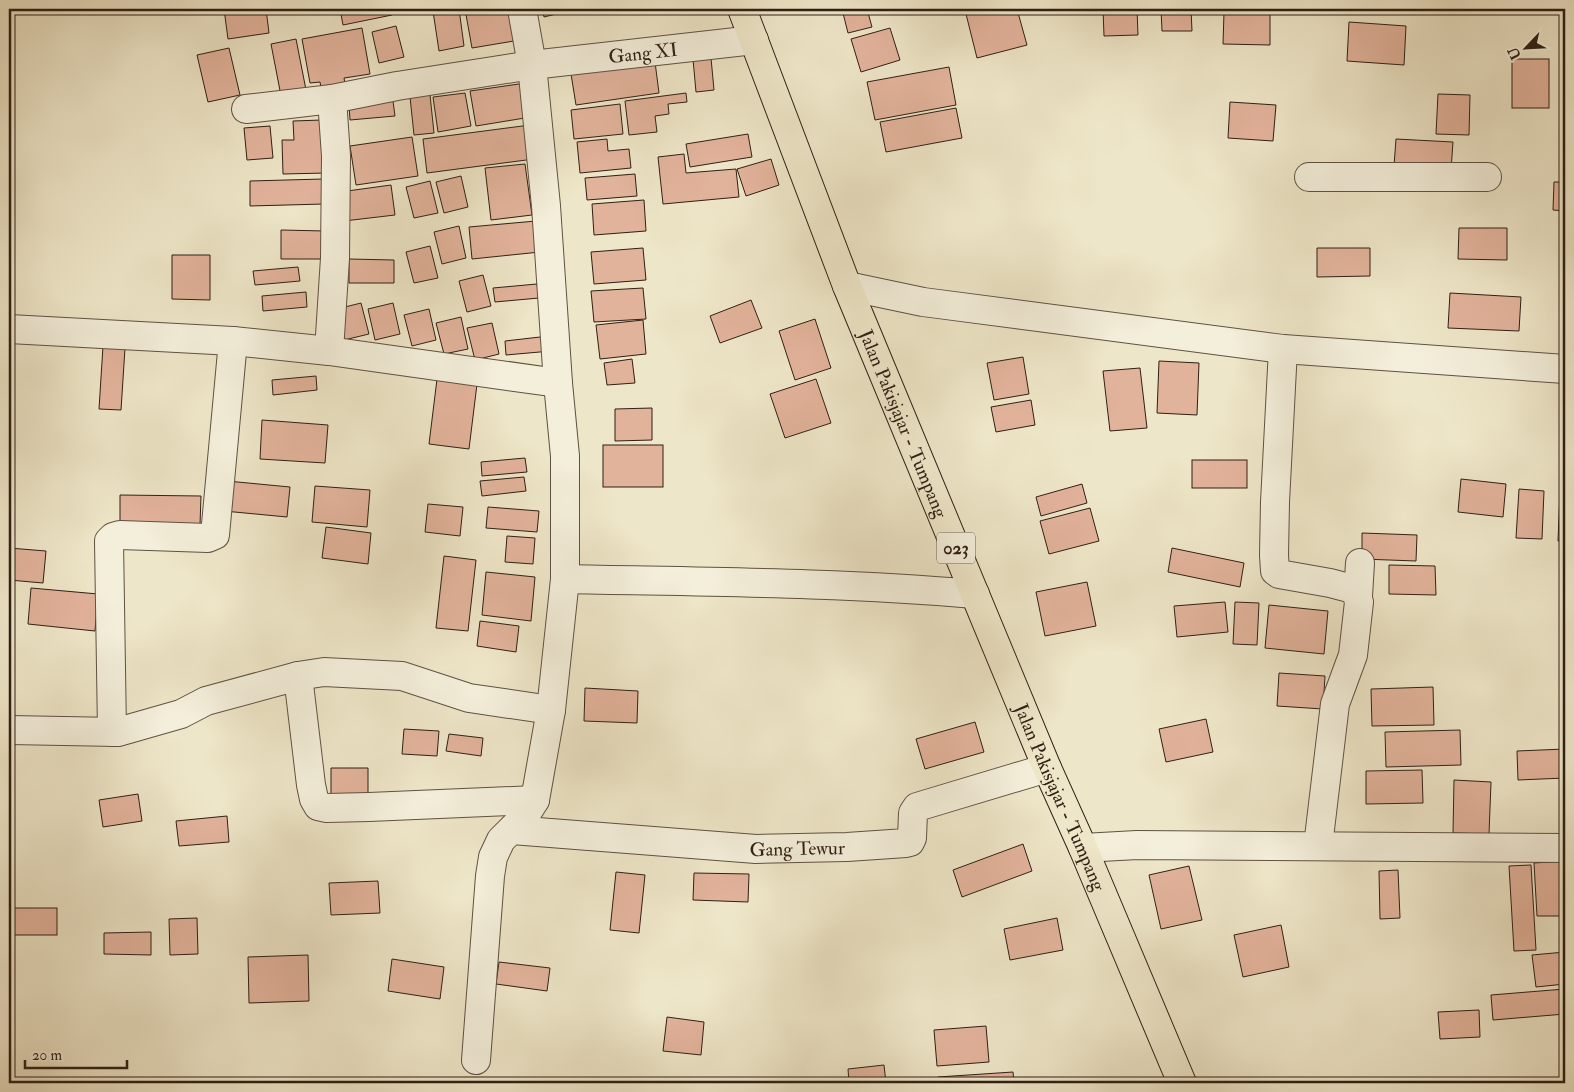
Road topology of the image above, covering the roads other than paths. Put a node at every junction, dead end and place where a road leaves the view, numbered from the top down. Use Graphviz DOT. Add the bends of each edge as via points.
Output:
graph roads {
  1 [pos="522,9"];
  2 [pos="742,9"];
  3 [pos="754,40"];
  4 [pos="532,65"];
  5 [pos="332,99"];
  6 [pos="246,109"];
  7 [pos="1309,177"];
  8 [pos="1487,177"];
  9 [pos="847,286"];
  10 [pos="9,329"];
  11 [pos="233,341"];
  12 [pos="1283,349"];
  13 [pos="329,351"];
  14 [pos="1565,369"];
  15 [pos="558,383"];
  16 [pos="1360,563"];
  17 [pos="565,578"];
  18 [pos="975,594"];
  19 [pos="1358,596"];
  20 [pos="298,676"];
  21 [pos="551,710"];
  22 [pos="9,730"];
  23 [pos="112,732"];
  24 [pos="1047,768"];
  25 [pos="535,800"];
  26 [pos="512,830"];
  27 [pos="1318,846"];
  28 [pos="1083,848"];
  29 [pos="1565,848"];
  30 [pos="476,1060"];
  31 [pos="1182,1083"];
  1 -- 4 [label="street"];
  2 -- 3 [label="main road, Jalan Pakisjajar - Tumpang / 023"];
  3 -- 4 [label="street, Gang XI"];
  3 -- 9 [label="main road, Jalan Pakisjajar - Tumpang / 023"];
  4 -- 5 [label="street, Gang XI"];
  4 -- 15 [label="street"];
  5 -- 6 [label="street, Gang XI"];
  5 -- 13 [label="street" via="336,156 335,258"];
  7 -- 8 [label="street"];
  9 -- 12 [label="street" via="923,302"];
  9 -- 18 [label="main road, Jalan Pakisjajar - Tumpang / 023"];
  10 -- 11 [label="street"];
  11 -- 13 [label="street"];
  11 -- 23 [label="street" via="215,535 208,538 120,535 110,541"];
  12 -- 14 [label="street"];
  12 -- 19 [label="street" via="1275,502 1276,571 1349,588"];
  13 -- 15 [label="street"];
  15 -- 17 [label="street" via="565,456"];
  16 -- 19 [label="street"];
  17 -- 18 [label="street"];
  17 -- 21 [label="street"];
  18 -- 24 [label="main road, Jalan Pakisjajar - Tumpang / 023"];
  19 -- 27 [label="street" via="1353,654 1335,704"];
  20 -- 21 [label="street" via="324,672 402,676 469,698"];
  20 -- 23 [label="street" via="206,701 181,714"];
  20 -- 25 [label="street" via="310,785 318,806"];
  21 -- 25 [label="street"];
  22 -- 23 [label="street"];
  24 -- 26 [label="street, Gang Tewur" via="917,807 913,813 912,838 906,843 847,848 756,849"];
  24 -- 28 [label="main road, Jalan Pakisjajar - Tumpang / 023"];
  25 -- 26 [label="street"];
  26 -- 30 [label="street" via="501,840 490,876"];
  27 -- 28 [label="street" via="1137,845"];
  27 -- 29 [label="street"];
  28 -- 31 [label="main road, Jalan Pakisjajar - Tumpang / 023"];
}
